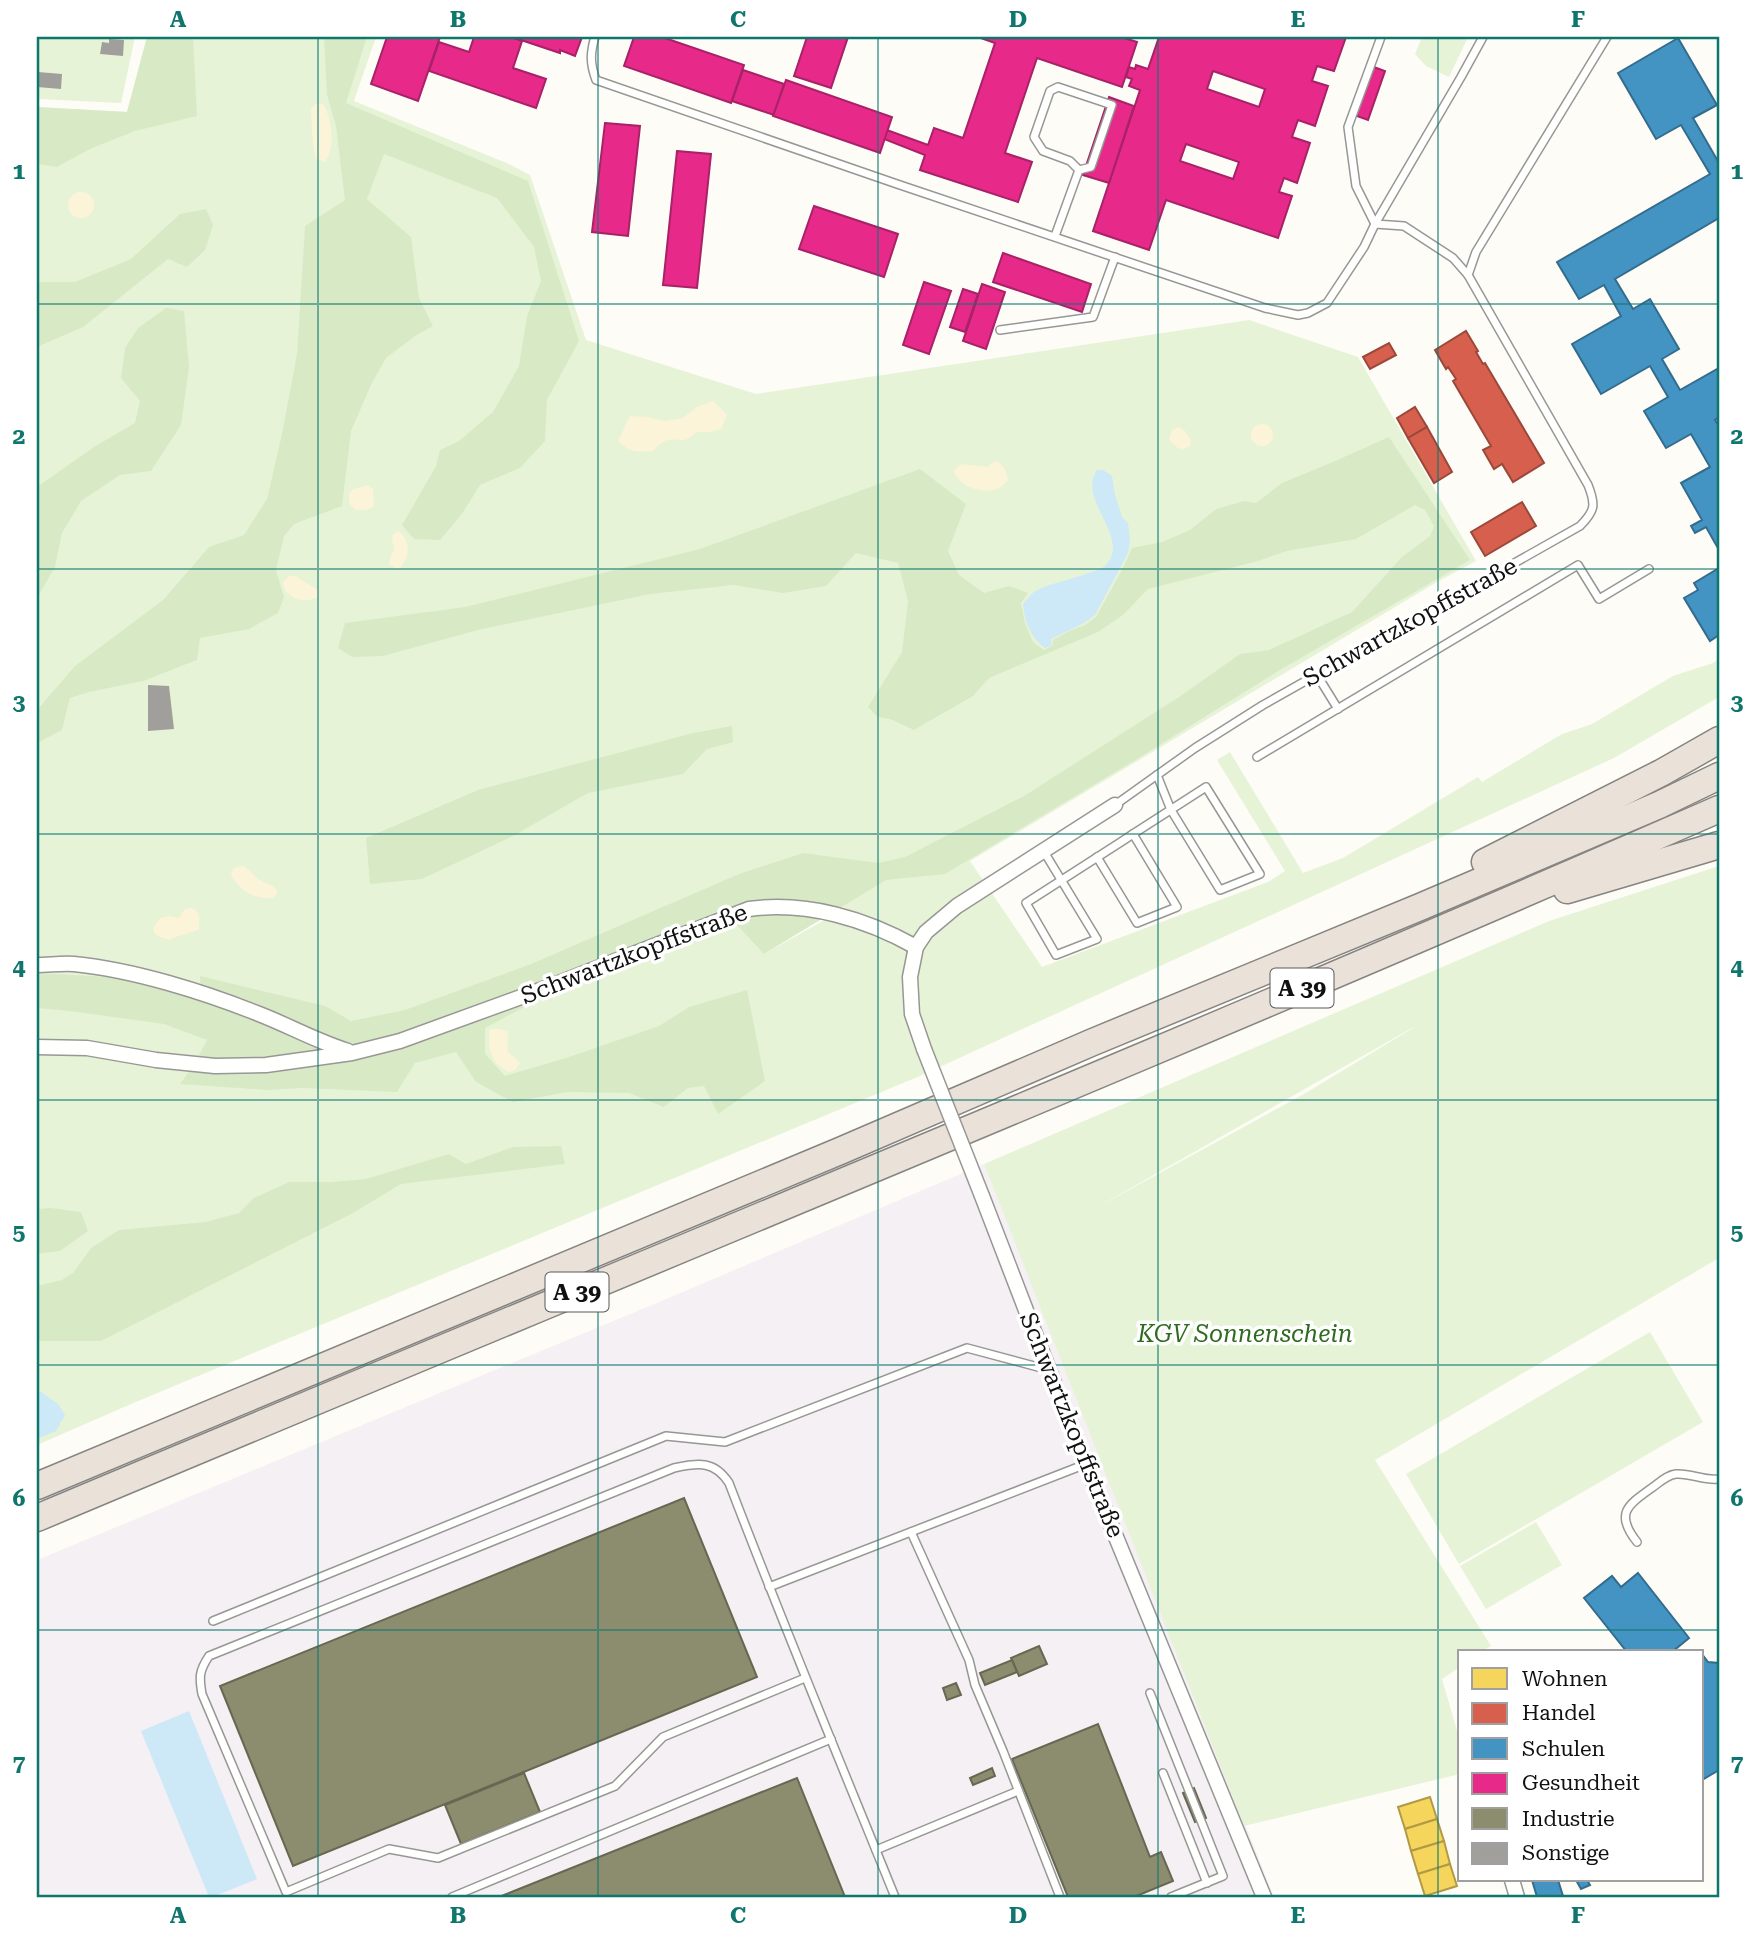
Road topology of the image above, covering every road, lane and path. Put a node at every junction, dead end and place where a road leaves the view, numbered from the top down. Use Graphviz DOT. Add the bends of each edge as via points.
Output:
graph roads {
  1 [pos="595,37"];
  2 [pos="1381,37"];
  3 [pos="1483,37"];
  4 [pos="1607,37"];
  5 [pos="1079,170"];
  6 [pos="1375,224"];
  7 [pos="1055,236"];
  8 [pos="1115,257"];
  9 [pos="1468,275"];
  10 [pos="1000,330"];
  11 [pos="1649,569"];
  12 [pos="1317,675"];
  13 [pos="1338,709"];
  14 [pos="1719,740"];
  15 [pos="1257,757"];
  16 [pos="1157,775"];
  17 [pos="1719,776"];
  18 [pos="1115,805"];
  19 [pos="1719,809"];
  20 [pos="1171,810"];
  21 [pos="1133,834"];
  22 [pos="1719,845"];
  23 [pos="1043,850"];
  24 [pos="1097,857"];
  25 [pos="1061,880"];
  26 [pos="1420,906"];
  27 [pos="1487,911"];
  28 [pos="916,947"];
  29 [pos="37,965"];
  30 [pos="37,1047"];
  31 [pos="352,1053"];
  32 [pos="1050,1370"];
  33 [pos="1087,1464"];
  34 [pos="1719,1479"];
  35 [pos="37,1486"];
  36 [pos="37,1518"];
  37 [pos="911,1532"];
  38 [pos="1637,1542"];
  39 [pos="769,1587"];
  40 [pos="214,1621"];
  41 [pos="806,1678"];
  42 [pos="1150,1693"];
  43 [pos="831,1739"];
  44 [pos="1163,1773"];
  45 [pos="1018,1791"];
  46 [pos="876,1850"];
  47 [pos="1207,1883"];
  48 [pos="452,1897"];
  49 [pos="895,1897"];
  50 [pos="1060,1897"];
  51 [pos="1171,1897"];
  52 [pos="1264,1897"];
  1 -- 7 [label="lane" via="591,64 596,80"];
  2 -- 6 [label="lane" via="1348,127 1356,186"];
  3 -- 6 [label="lane"];
  4 -- 9 [label="lane" via="1476,252"];
  5 -- 5 [label="lane" via="1091,167 1112,106 1058,87 1050,91 1034,137 1043,151 1070,161"];
  5 -- 7 [label="lane"];
  6 -- 8 [label="lane" via="1327,303 1298,315 1265,309"];
  6 -- 9 [label="lane, Schwartzkopffstraße" via="1404,226 1452,258"];
  7 -- 8 [label="lane"];
  8 -- 10 [label="lane" via="1093,317"];
  9 -- 12 [label="lane, Schwartzkopffstraße" via="1588,485 1594,506 1580,526"];
  11 -- 13 [label="lane" via="1599,599 1578,565"];
  12 -- 13 [label="lane"];
  12 -- 16 [label="lane, Schwartzkopffstraße"];
  13 -- 15 [label="lane"];
  14 -- 26 [label="highway" via="1489,860"];
  16 -- 18 [label="lane, Schwartzkopffstraße"];
  16 -- 20 [label="lane"];
  17 -- 26 [label="highway, A 39"];
  18 -- 23 [label="street, Schwartzkopffstraße"];
  19 -- 27 [label="highway, A 39"];
  20 -- 20 [label="lane" via="1206,787 1260,874 1220,890"];
  20 -- 21 [label="lane"];
  21 -- 24 [label="lane"];
  21 -- 24 [label="lane" via="1177,907 1137,923"];
  22 -- 27 [label="highway"];
  23 -- 25 [label="lane"];
  23 -- 28 [label="street, Schwartzkopffstraße" via="957,906 926,932"];
  24 -- 25 [label="lane"];
  25 -- 25 [label="lane" via="1097,939 1056,955 1026,903"];
  26 -- 35 [label="highway, A 39"];
  27 -- 36 [label="highway, A 39"];
  28 -- 31 [label="street, Schwartzkopffstraße" via="877,927 823,911 770,906 749,909 554,985"];
  28 -- 32 [label="street, Schwartzkopffstraße, bridge" via="910,977 912,1014"];
  29 -- 31 [label="street" via="72,964 121,972 200,992"];
  30 -- 31 [label="street, Schwartzkopffstraße" via="87,1048 215,1066 266,1065"];
  32 -- 33 [label="street, Schwartzkopffstraße"];
  32 -- 40 [label="lane" via="967,1348 725,1442 666,1436"];
  33 -- 37 [label="lane"];
  33 -- 52 [label="street, Schwartzkopffstraße"];
  34 -- 38 [label="lane" via="1668,1476 1631,1504 1625,1522"];
  37 -- 39 [label="lane"];
  37 -- 45 [label="lane" via="969,1660"];
  39 -- 41 [label="lane"];
  39 -- 41 [label="lane" via="723,1473 694,1464 674,1468 209,1656 199,1678 201,1694 286,1892 389,1849 438,1858 615,1786 663,1737"];
  41 -- 43 [label="lane"];
  42 -- 47 [label="lane" via="1223,1876"];
  43 -- 46 [label="lane"];
  43 -- 48 [label="lane"];
  44 -- 47 [label="lane"];
  45 -- 46 [label="lane"];
  45 -- 50 [label="lane"];
  46 -- 49 [label="lane"];
  47 -- 51 [label="lane"];
}
